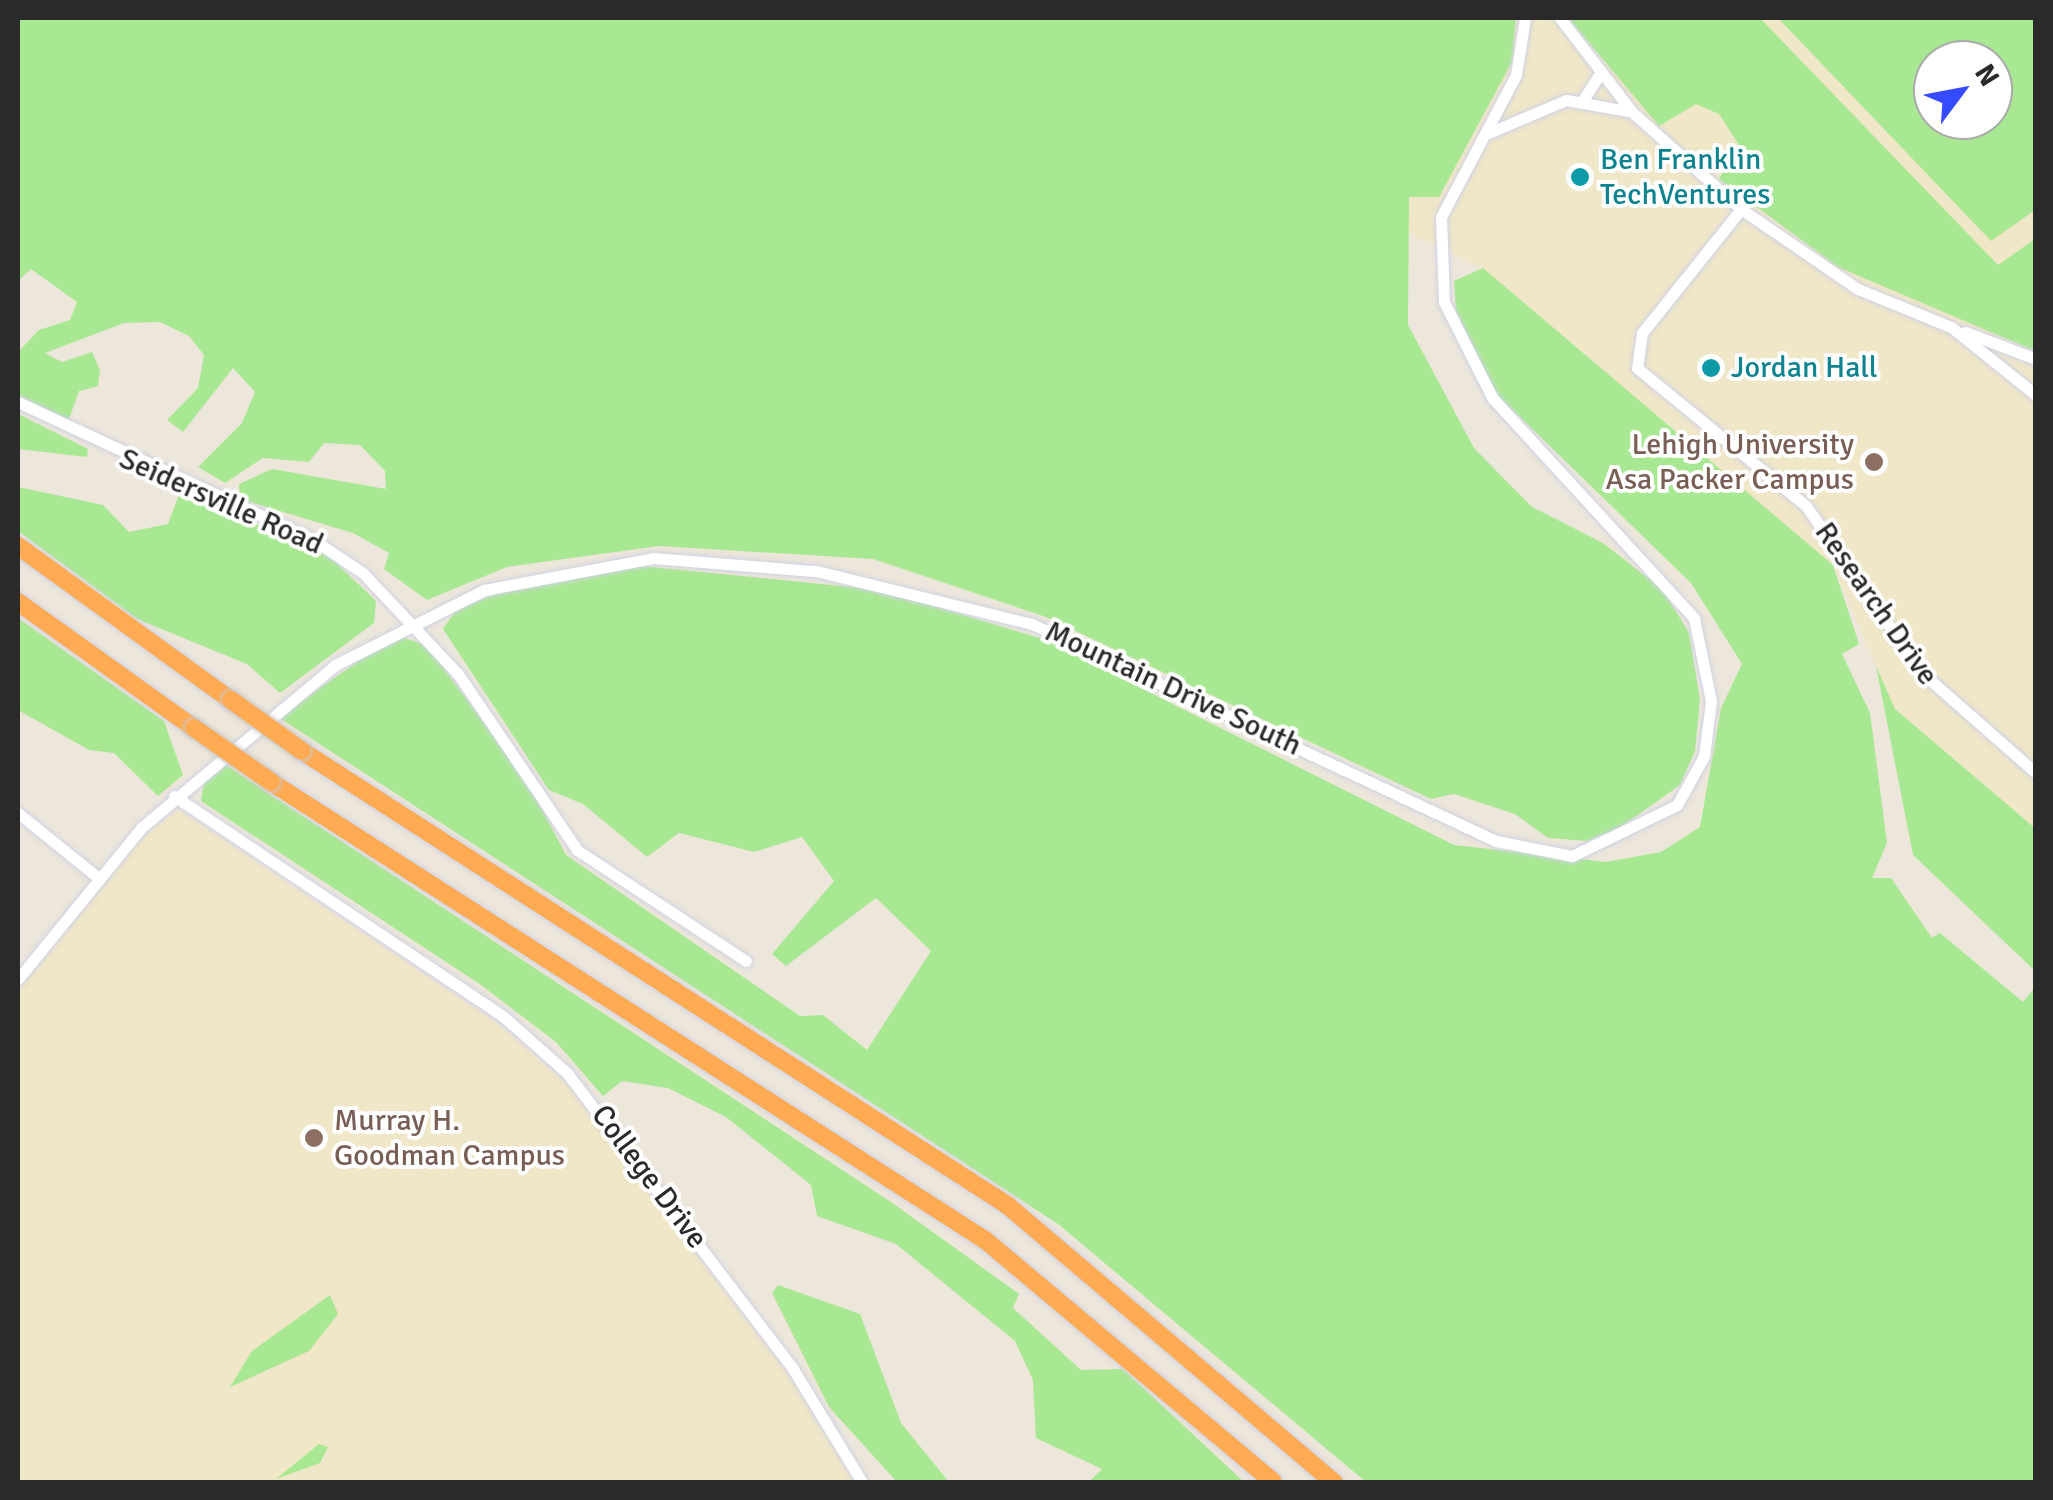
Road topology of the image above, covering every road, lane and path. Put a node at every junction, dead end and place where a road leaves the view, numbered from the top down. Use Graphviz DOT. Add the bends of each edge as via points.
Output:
graph roads {
  1 [pos="1525,18"];
  2 [pos="1560,18"];
  3 [pos="1599,75"];
  4 [pos="1583,100"];
  5 [pos="1632,112"];
  6 [pos="1481,137"];
  7 [pos="1741,209"];
  8 [pos="1951,327"];
  9 [pos="2036,359"];
  10 [pos="2036,395"];
  11 [pos="18,402"];
  12 [pos="18,546"];
  13 [pos="18,602"];
  14 [pos="414,618"];
  15 [pos="2036,772"];
  16 [pos="174,796"];
  17 [pos="19,816"];
  18 [pos="96,876"];
  19 [pos="746,960"];
  20 [pos="18,979"];
  21 [pos="862,1482"];
  22 [pos="1273,1482"];
  23 [pos="1334,1482"];
  1 -- 6 [label="street, Mountain Drive South" via="1516,75"];
  2 -- 3 [label="street"];
  3 -- 4 [label="street"];
  3 -- 5 [label="street"];
  4 -- 5 [label="street"];
  4 -- 6 [label="street" via="1529,108"];
  5 -- 7 [label="street"];
  6 -- 14 [label="street, Mountain Drive South" via="1442,218 1438,266 1452,324 1493,399 1694,618 1712,701 1704,756 1677,805 1616,840 1572,856 1496,842 1066,637 835,575 653,558 541,573"];
  7 -- 8 [label="street" via="1858,289"];
  7 -- 15 [label="street, Research Drive" via="1642,333 1637,368 1806,506 1938,692"];
  8 -- 9 [label="street"];
  8 -- 10 [label="street"];
  11 -- 14 [label="street, Seidersville Road" via="312,540"];
  12 -- 23 [label="highway, bridge" via="302,751 1007,1205"];
  13 -- 22 [label="highway, bridge" via="271,782 984,1240"];
  14 -- 16 [label="street, Mountain Drive South" via="302,688"];
  14 -- 19 [label="street, Seidersville Road" via="576,850"];
  16 -- 18 [label="street, Mountain Drive South"];
  16 -- 21 [label="street, College Drive" via="504,1017 567,1074 794,1369"];
  17 -- 18 [label="street"];
  18 -- 20 [label="street, Mountain Drive South"];
}
